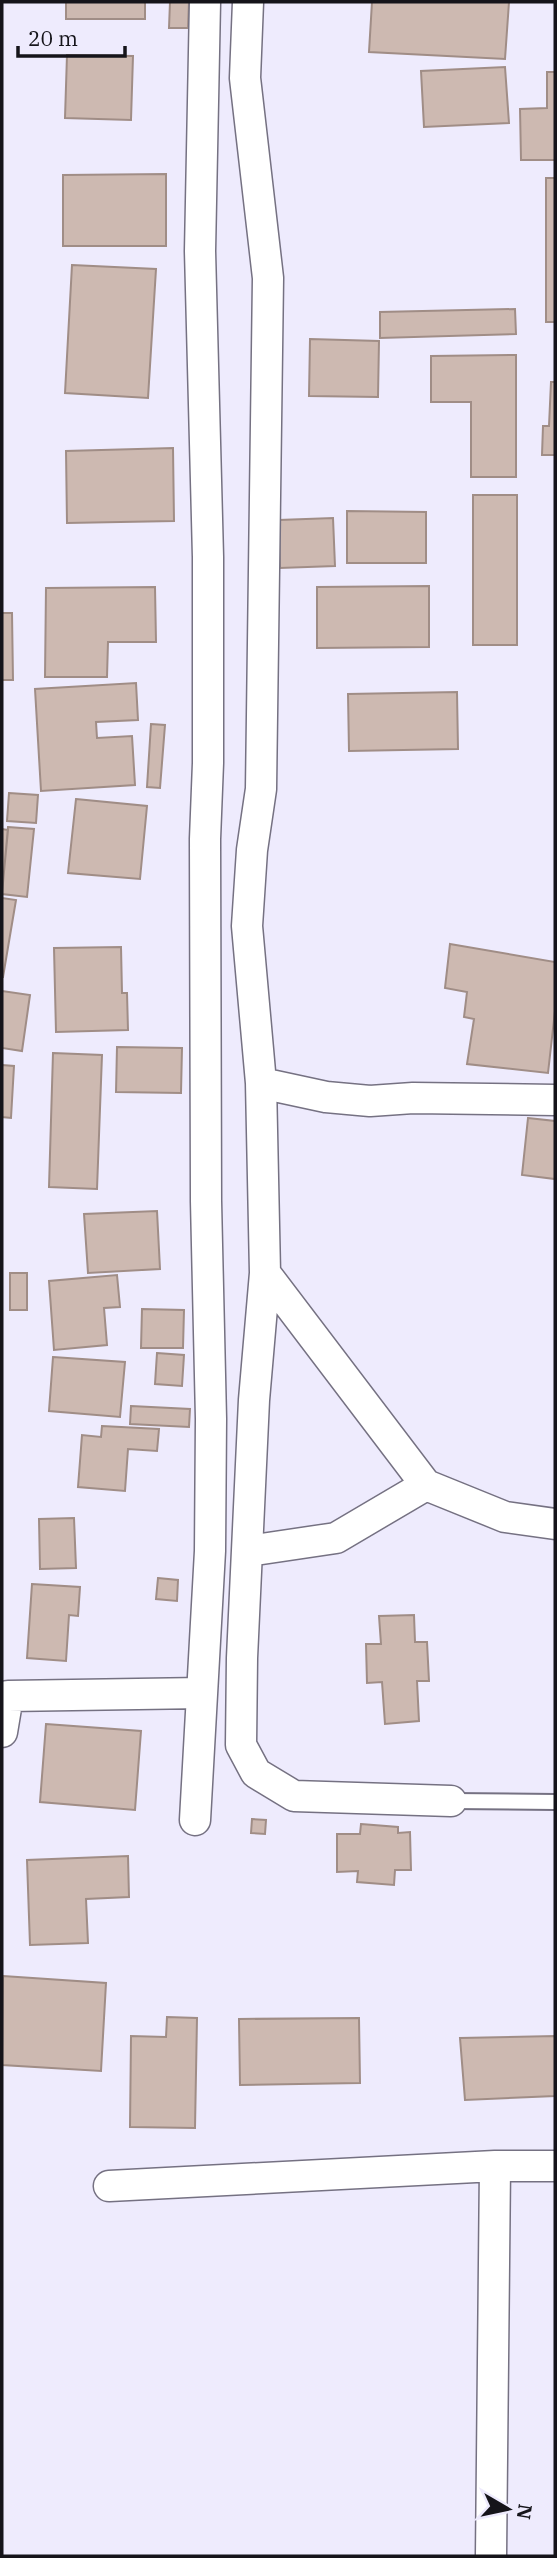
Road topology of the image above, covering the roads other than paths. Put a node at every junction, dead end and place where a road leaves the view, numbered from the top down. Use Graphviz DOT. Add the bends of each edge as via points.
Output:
graph roads {
  1 [pos="205,2"];
  2 [pos="248,2"];
  3 [pos="261,1083"];
  4 [pos="555,1100"];
  5 [pos="265,1273"];
  6 [pos="426,1485"];
  7 [pos="555,1524"];
  8 [pos="248,1551"];
  9 [pos="202,1693"];
  10 [pos="2,1732"];
  11 [pos="451,1801"];
  12 [pos="555,1802"];
  13 [pos="195,1820"];
  14 [pos="495,2166"];
  15 [pos="555,2166"];
  16 [pos="109,2186"];
  17 [pos="491,2556"];
  1 -- 9 [label="street" via="200,251 208,557 206,1187 211,1419"];
  2 -- 3 [label="street" via="245,78 268,278 261,789 247,926"];
  3 -- 4 [label="street" via="370,1101"];
  3 -- 5 [label="street"];
  5 -- 6 [label="street"];
  5 -- 8 [label="street"];
  6 -- 7 [label="street" via="505,1517"];
  6 -- 8 [label="street" via="337,1538"];
  8 -- 11 [label="street" via="242,1745 256,1773 294,1796"];
  9 -- 10 [label="street" via="8,1696"];
  9 -- 13 [label="street"];
  11 -- 12 [label="lane"];
  14 -- 15 [label="street"];
  14 -- 16 [label="street"];
  14 -- 17 [label="street"];
}
